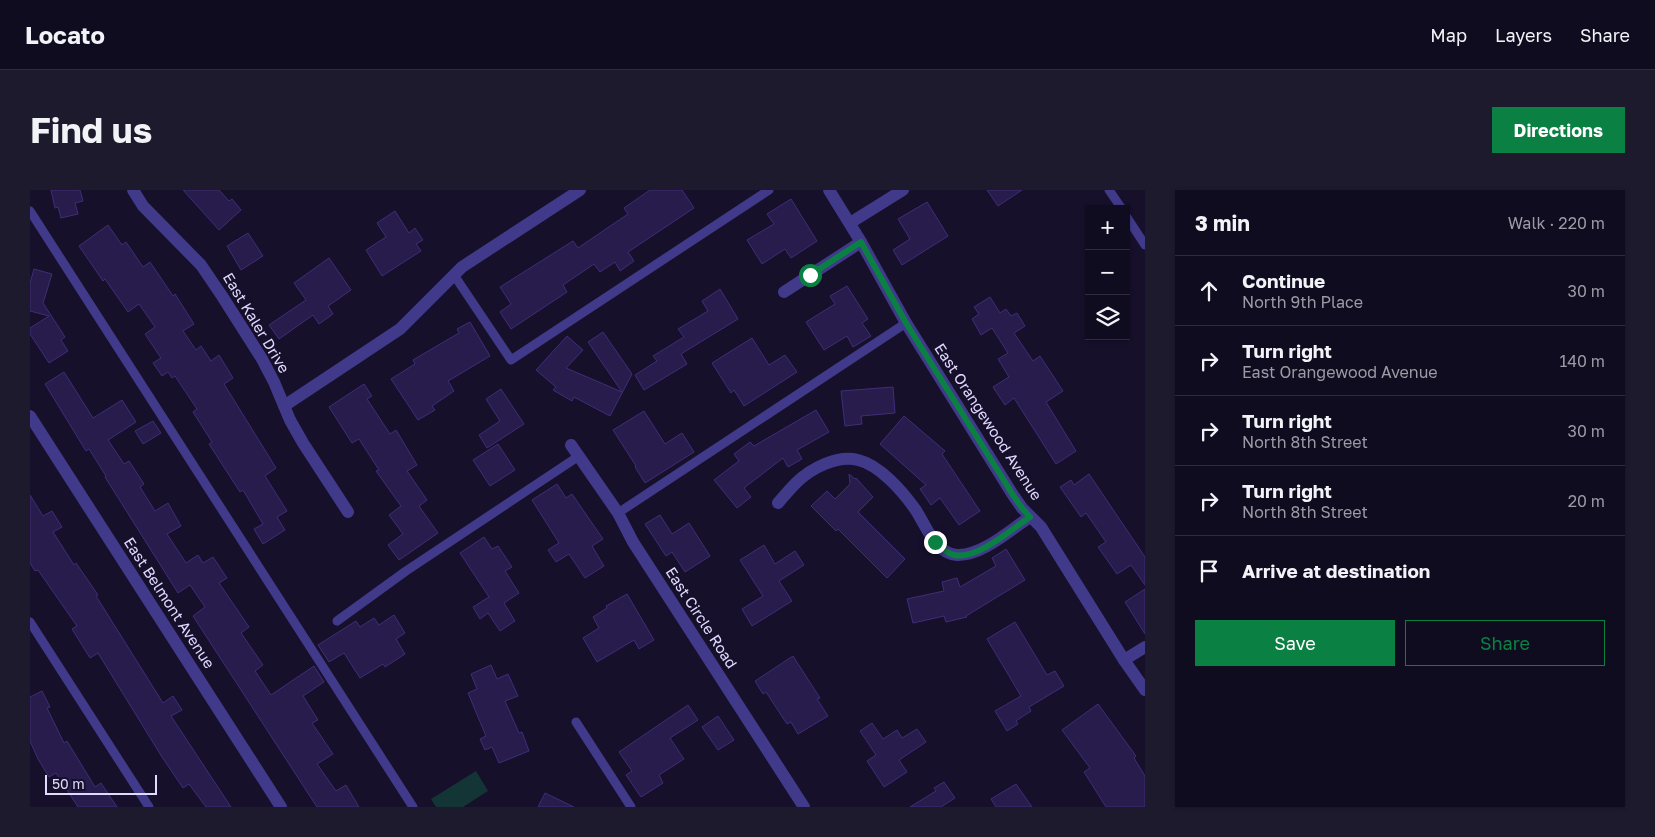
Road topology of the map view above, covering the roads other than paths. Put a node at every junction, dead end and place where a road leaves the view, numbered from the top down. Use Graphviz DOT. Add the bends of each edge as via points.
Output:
graph roads {
  1 [pos="133,190"];
  2 [pos="580,190"];
  3 [pos="769,190"];
  4 [pos="829,190"];
  5 [pos="903,190"];
  6 [pos="1109,190"];
  7 [pos="1119,205"];
  8 [pos="30,211"];
  9 [pos="1130,222"];
  10 [pos="850,223"];
  11 [pos="861,242"];
  12 [pos="1145,245"];
  13 [pos="454,275"];
  14 [pos="784,292"];
  15 [pos="906,323"];
  16 [pos="284,406"];
  17 [pos="30,416"];
  18 [pos="571,445"];
  19 [pos="579,456"];
  20 [pos="778,503"];
  21 [pos="348,512"];
  22 [pos="618,513"];
  23 [pos="1030,517"];
  24 [pos="337,621"];
  25 [pos="30,622"];
  26 [pos="1145,647"];
  27 [pos="1124,660"];
  28 [pos="1145,690"];
  29 [pos="576,722"];
  30 [pos="149,807"];
  31 [pos="281,807"];
  32 [pos="413,807"];
  33 [pos="631,807"];
  34 [pos="804,807"];
  1 -- 16 [label="street, East Kaler Drive" via="143,206 201,265 262,359"];
  2 -- 13 [label="street"];
  3 -- 13 [label="lane" via="511,360"];
  4 -- 10 [label="street, East Orangewood Avenue"];
  5 -- 10 [label="street"];
  6 -- 7 [label="lane"];
  8 -- 32 [label="lane"];
  9 -- 12 [label="lane"];
  10 -- 11 [label="street, East Orangewood Avenue"];
  11 -- 14 [label="street"];
  11 -- 15 [label="street, East Orangewood Avenue"];
  13 -- 16 [label="street" via="400,329"];
  15 -- 22 [label="lane"];
  15 -- 23 [label="street, East Orangewood Avenue"];
  16 -- 21 [label="street, East Kaler Drive" via="303,443"];
  17 -- 31 [label="street, East Belmont Avenue"];
  18 -- 19 [label="street, East Circle Road"];
  19 -- 22 [label="street, East Circle Road"];
  19 -- 24 [label="lane"];
  20 -- 23 [label="street" via="796,482 814,469 844,460 859,460 877,469 902,492 935,542 954,555 966,555 984,548"];
  22 -- 34 [label="street, East Circle Road" via="633,542"];
  23 -- 27 [label="street, East Orangewood Avenue" via="1041,527"];
  25 -- 30 [label="lane"];
  26 -- 27 [label="street"];
  27 -- 28 [label="street, East Orangewood Avenue"];
  29 -- 33 [label="lane"];
}
